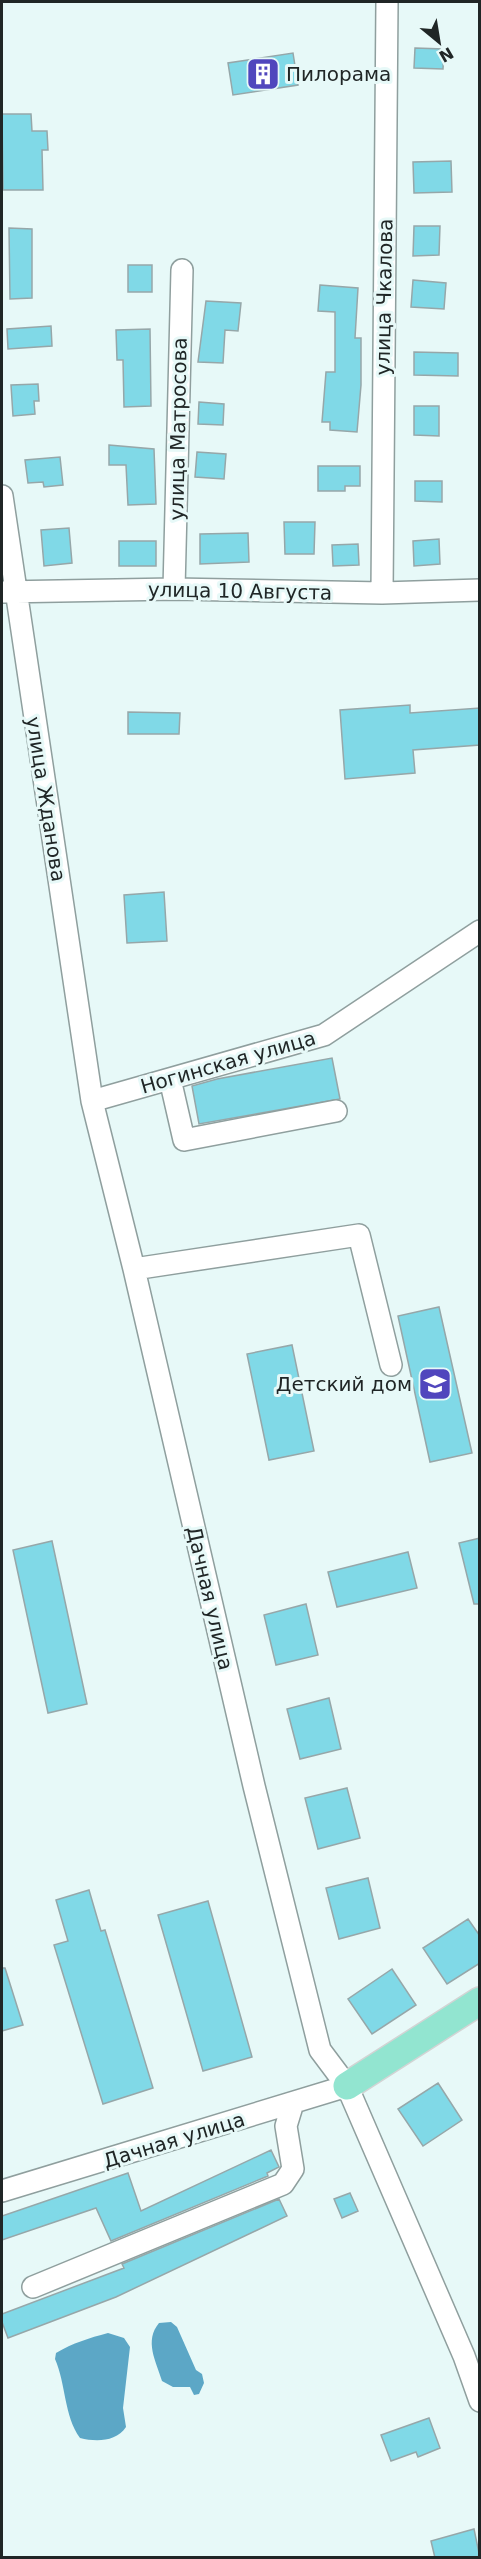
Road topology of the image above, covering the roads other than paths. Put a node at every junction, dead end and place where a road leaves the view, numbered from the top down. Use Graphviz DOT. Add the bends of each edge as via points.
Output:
graph roads {
  1 [pos="387,2"];
  2 [pos="182,270"];
  3 [pos="2,496"];
  4 [pos="174,589"];
  5 [pos="480,590"];
  6 [pos="8,591"];
  7 [pos="382,593"];
  8 [pos="480,931"];
  9 [pos="170,1079"];
  10 [pos="92,1101"];
  11 [pos="336,1111"];
  12 [pos="134,1269"];
  13 [pos="392,1365"];
  14 [pos="480,2001"];
  15 [pos="346,2086"];
  16 [pos="293,2103"];
  17 [pos="2,2191"];
  18 [pos="33,2287"];
  19 [pos="472,2353"];
  20 [pos="480,2401"];
  1 -- 7 [label="street, улица Чкалова"];
  2 -- 4 [label="street, улица Матросова"];
  3 -- 6 [label="street, улица Жданова"];
  4 -- 6 [label="street, улица 10 Августа"];
  4 -- 7 [label="street, улица 10 Августа"];
  5 -- 7 [label="street, улица 10 Августа"];
  6 -- 10 [label="street, улица Жданова"];
  8 -- 9 [label="street, Ногинская улица" via="324,1035"];
  9 -- 10 [label="street, Ногинская улица"];
  9 -- 11 [label="street" via="184,1140"];
  10 -- 12 [label="street, Дачная улица"];
  12 -- 13 [label="street" via="359,1235"];
  12 -- 15 [label="street, Дачная улица" via="254,1786 320,2050"];
  14 -- 15 [label="main road"];
  15 -- 16 [label="street, Дачная улица"];
  15 -- 19 [label="street, Дачная улица"];
  16 -- 17 [label="street, Дачная улица"];
  16 -- 18 [label="street" via="286,2126 292,2169 283,2184"];
  19 -- 20 [label="street, Дачная улица"];
}
